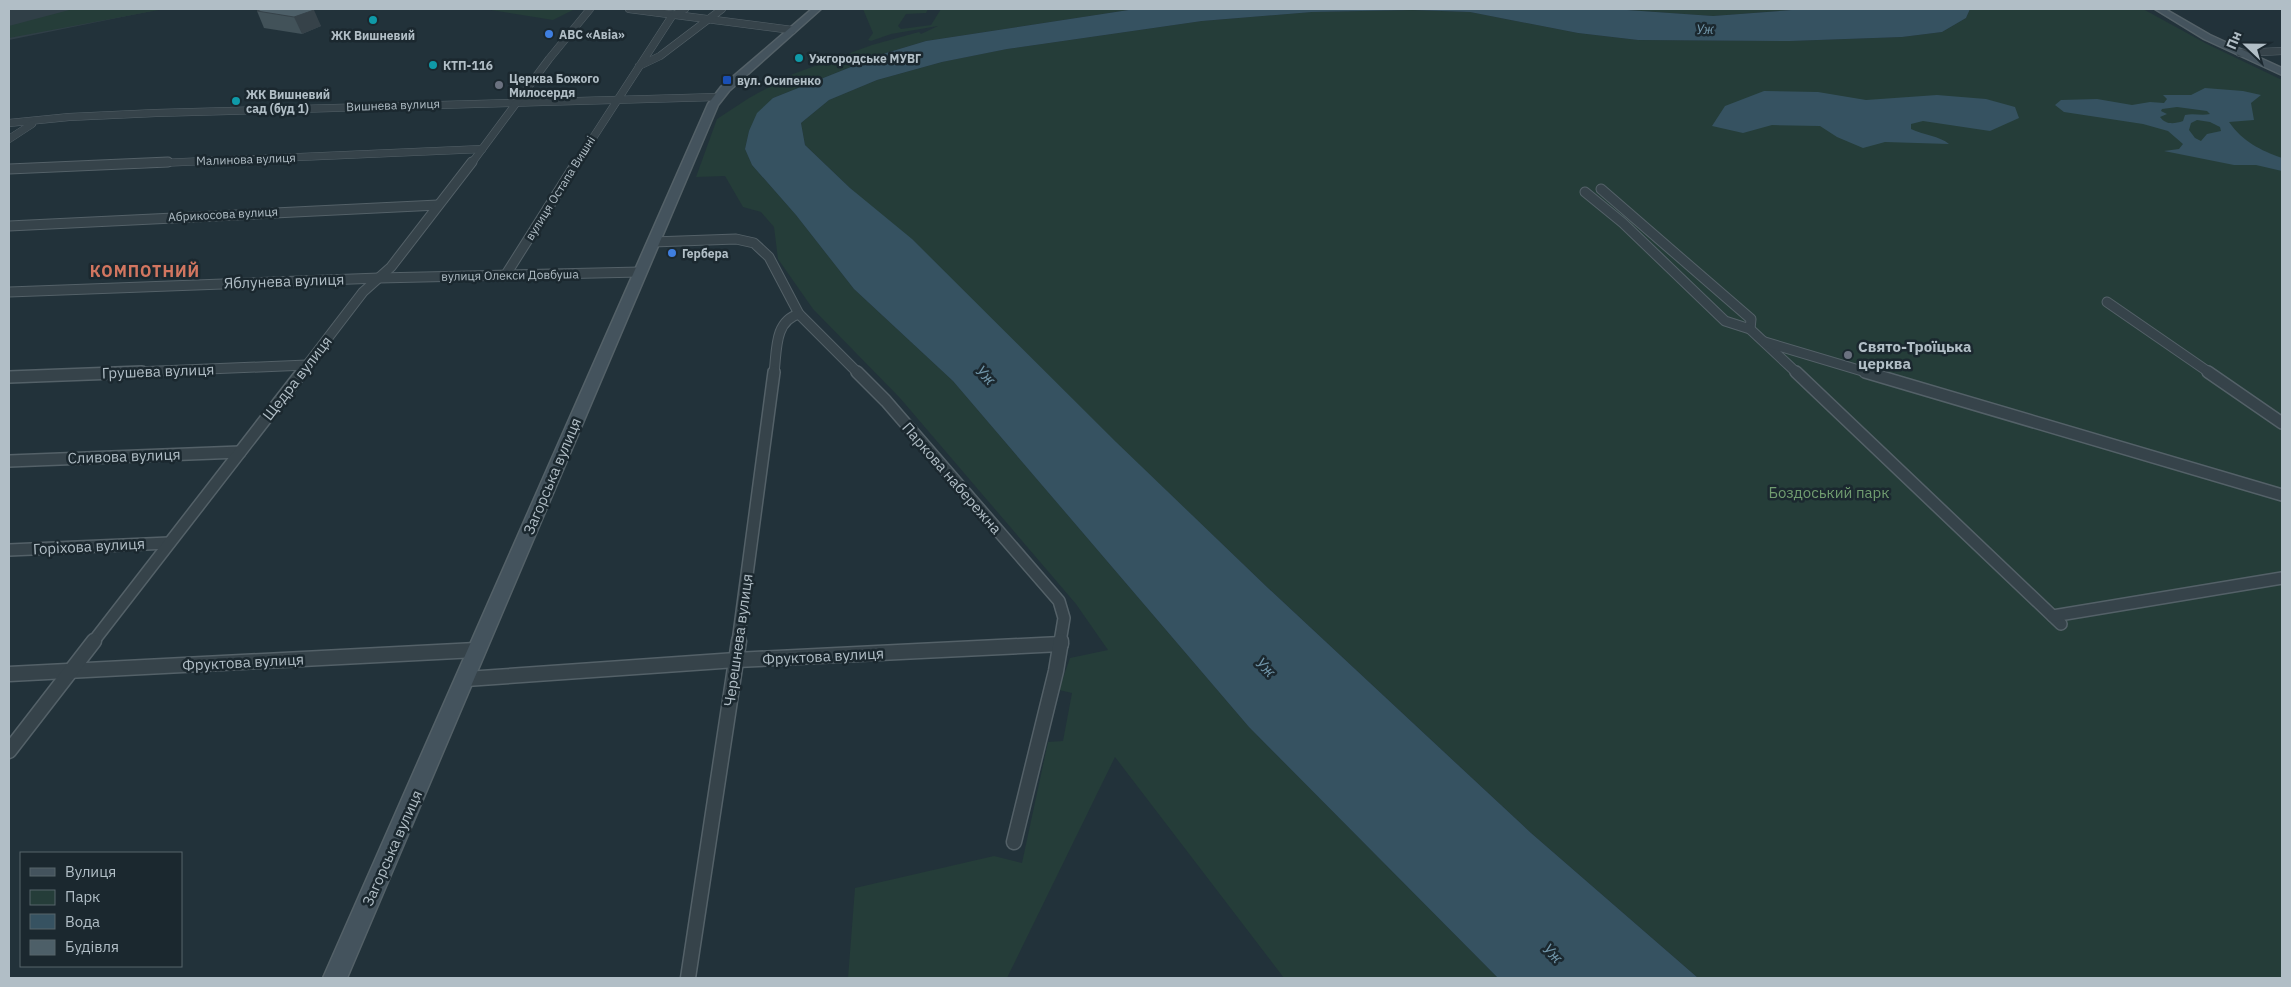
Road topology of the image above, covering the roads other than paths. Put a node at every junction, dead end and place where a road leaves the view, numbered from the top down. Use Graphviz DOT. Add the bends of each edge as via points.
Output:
graph roads {
  1 [pos="590,9"];
  2 [pos="629,9"];
  3 [pos="684,9"];
  4 [pos="722,9"];
  5 [pos="817,9"];
  6 [pos="2159,9"];
  7 [pos="672,16"];
  8 [pos="707,20"];
  9 [pos="792,30"];
  10 [pos="2282,51"];
  11 [pos="2240,53"];
  12 [pos="640,66"];
  13 [pos="2282,72"];
  14 [pos="717,97"];
  15 [pos="616,100"];
  16 [pos="519,102"];
  17 [pos="39,121"];
  18 [pos="9,123"];
  19 [pos="9,139"];
  20 [pos="482,149"];
  21 [pos="9,169"];
  22 [pos="1601,189"];
  23 [pos="1585,192"];
  24 [pos="438,205"];
  25 [pos="9,226"];
  26 [pos="653,242"];
  27 [pos="640,272"];
  28 [pos="505,276"];
  29 [pos="379,278"];
  30 [pos="9,292"];
  31 [pos="2108,302"];
  32 [pos="800,314"];
  33 [pos="1750,329"];
  34 [pos="1764,341"];
  35 [pos="307,365"];
  36 [pos="9,377"];
  37 [pos="2282,423"];
  38 [pos="240,452"];
  39 [pos="9,461"];
  40 [pos="2282,495"];
  41 [pos="170,542"];
  42 [pos="9,550"];
  43 [pos="2282,578"];
  44 [pos="1061,644"];
  45 [pos="476,650"];
  46 [pos="736,660"];
  47 [pos="72,670"];
  48 [pos="9,674"];
  49 [pos="466,679"];
  50 [pos="9,751"];
  51 [pos="1014,842"];
  52 [pos="335,978"];
  53 [pos="688,978"];
  1 -- 16 [label="street, Щедра вулиця"];
  2 -- 7 [label="street"];
  3 -- 7 [label="street"];
  4 -- 8 [label="street"];
  5 -- 9 [label="street, Загорська вулиця"];
  6 -- 11 [label="street"];
  7 -- 8 [label="street"];
  7 -- 12 [label="street, вулиця Остапа Вишні"];
  8 -- 9 [label="street"];
  8 -- 12 [label="street" via="660,56"];
  9 -- 14 [label="street, Загорська вулиця"];
  10 -- 11 [label="street"];
  11 -- 13 [label="street"];
  12 -- 15 [label="street, вулиця Остапа Вишні"];
  14 -- 15 [label="street, Вишнева вулиця"];
  14 -- 26 [label="street, Загорська вулиця"];
  15 -- 16 [label="street, Вишнева вулиця"];
  15 -- 28 [label="street, вулиця Остапа Вишні"];
  16 -- 17 [label="street, Вишнева вулиця" via="156,113"];
  16 -- 20 [label="street, Щедра вулиця"];
  17 -- 18 [label="street, Вишнева вулиця"];
  17 -- 19 [label="street"];
  20 -- 21 [label="street, Малинова вулиця"];
  20 -- 24 [label="street, Щедра вулиця"];
  22 -- 33 [label="street" via="1751,319"];
  23 -- 33 [label="street" via="1725,321"];
  24 -- 25 [label="street, Абрикосова вулиця"];
  24 -- 29 [label="street, Щедра вулиця"];
  26 -- 27 [label="street, Загорська вулиця"];
  26 -- 32 [label="street, Паркова набережна" via="736,239 754,242 769,257"];
  27 -- 28 [label="street, вулиця Олекси Довбуша"];
  27 -- 45 [label="street, Загорська вулиця"];
  28 -- 29 [label="street, вулиця Олекси Довбуша"];
  29 -- 30 [label="street, Яблунева вулиця"];
  29 -- 35 [label="street, Щедра вулиця" via="364,292"];
  31 -- 37 [label="street"];
  32 -- 44 [label="street, Паркова набережна" via="886,401 1059,601 1064,618"];
  32 -- 46 [label="street, Черешнева вулиця" via="786,318 780,325"];
  33 -- 34 [label="street"];
  34 -- 40 [label="street"];
  34 -- 43 [label="street" via="2057,620"];
  35 -- 36 [label="street, Грушева вулиця"];
  35 -- 38 [label="street, Щедра вулиця"];
  38 -- 39 [label="street, Сливова вулиця"];
  38 -- 41 [label="street, Щедра вулиця"];
  41 -- 42 [label="street, Горіхова вулиця"];
  41 -- 47 [label="street, Щедра вулиця"];
  44 -- 46 [label="street, Фруктова вулиця"];
  44 -- 51 [label="street, Паркова набережна"];
  45 -- 47 [label="street, Фруктова вулиця"];
  45 -- 49 [label="street, Загорська вулиця"];
  46 -- 49 [label="street, Фруктова вулиця"];
  46 -- 53 [label="street, Черешнева вулиця"];
  47 -- 48 [label="street, Фруктова вулиця"];
  47 -- 50 [label="street, Щедра вулиця"];
  49 -- 52 [label="street, Загорська вулиця"];
}
